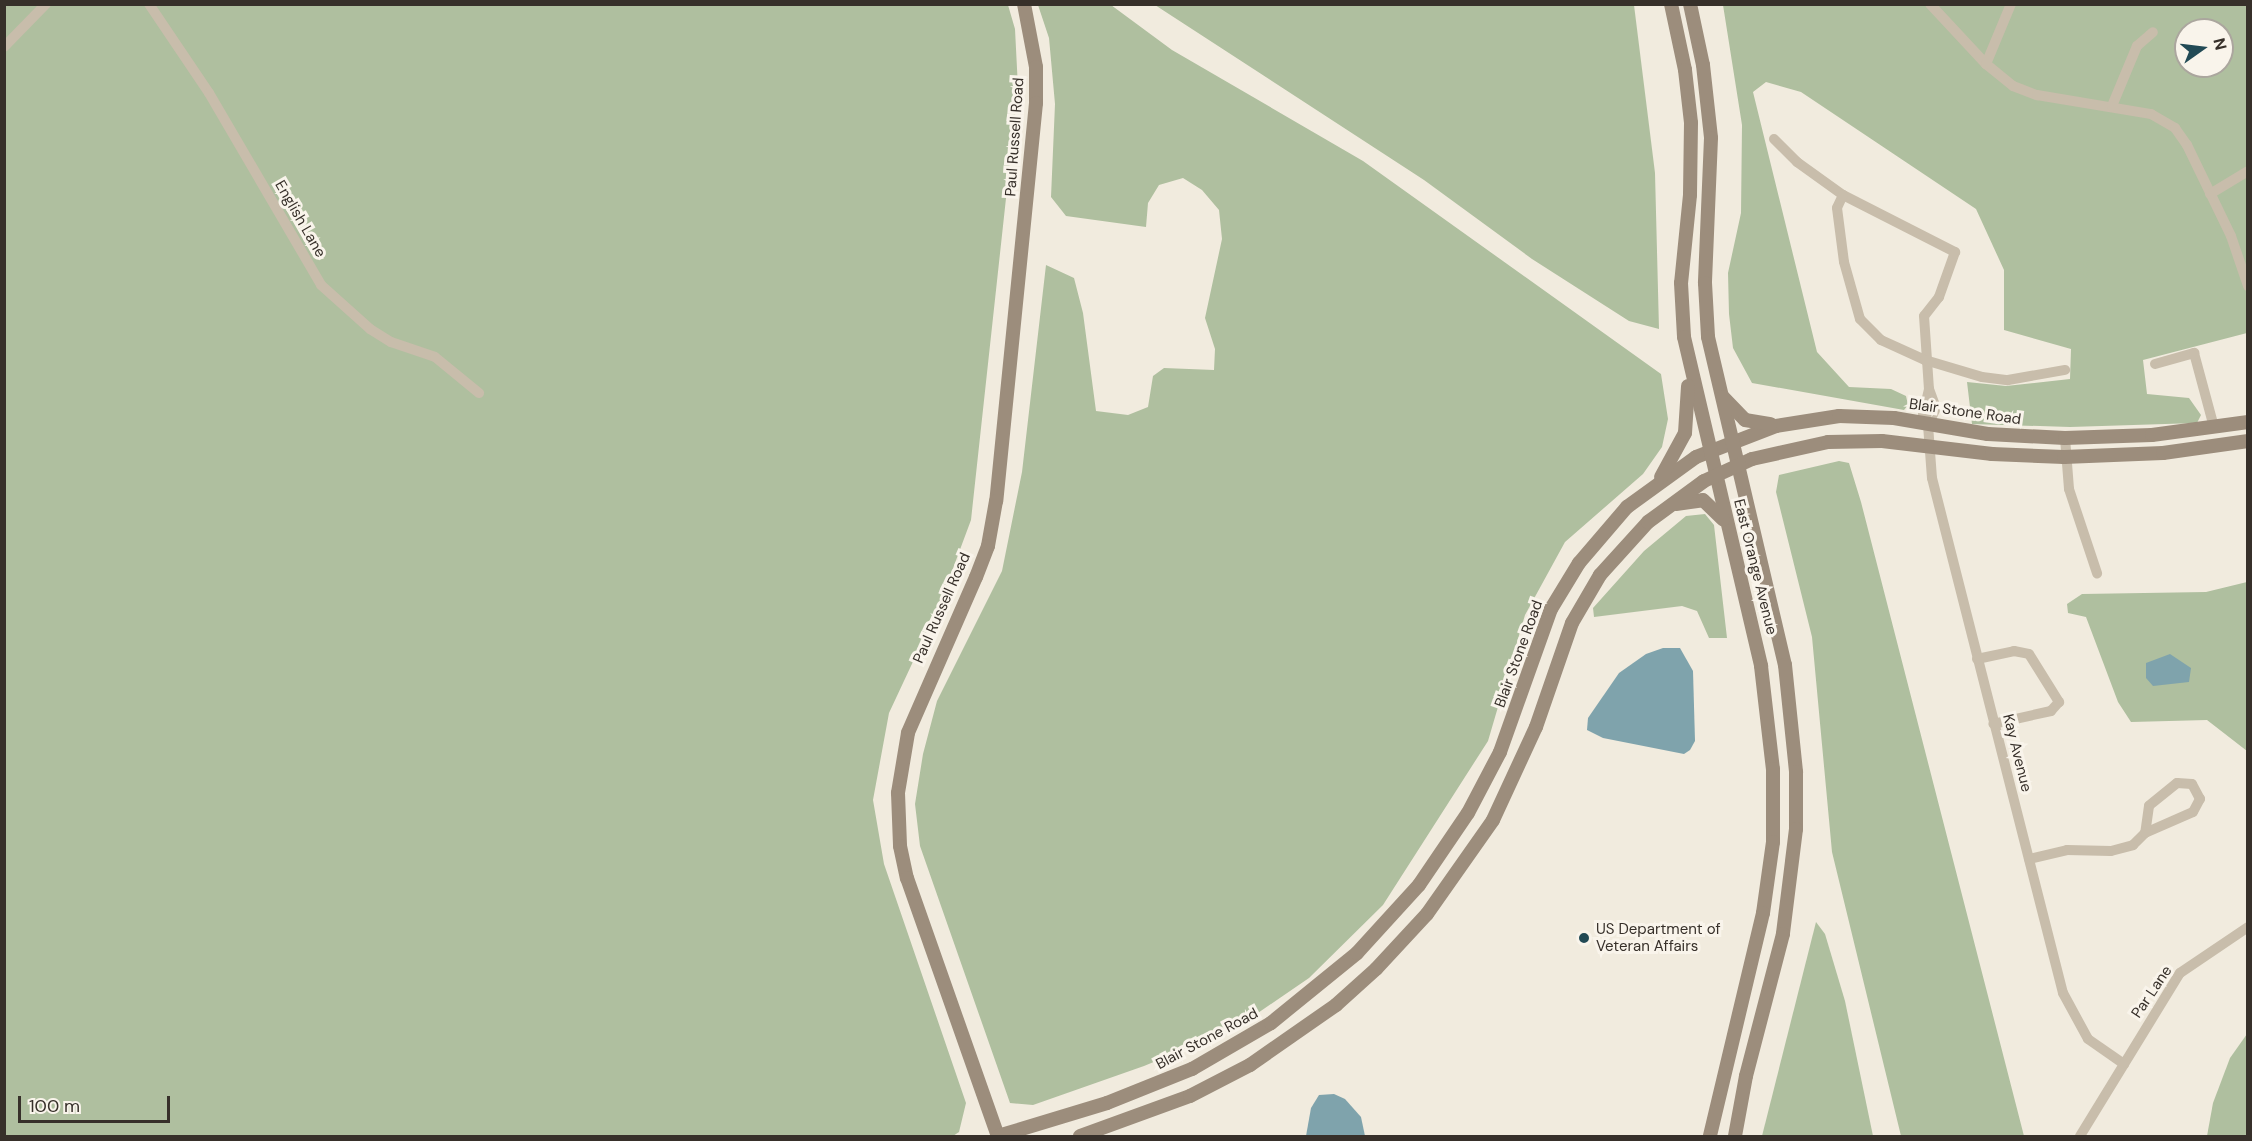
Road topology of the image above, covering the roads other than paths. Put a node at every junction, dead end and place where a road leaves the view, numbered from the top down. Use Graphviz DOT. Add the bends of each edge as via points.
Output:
graph roads {
  1 [pos="46,4"];
  2 [pos="149,4"];
  3 [pos="1024,4"];
  4 [pos="1671,4"];
  5 [pos="1690,4"];
  6 [pos="1930,4"];
  7 [pos="2011,4"];
  8 [pos="2153,32"];
  9 [pos="4,47"];
  10 [pos="1986,64"];
  11 [pos="2112,106"];
  12 [pos="1774,139"];
  13 [pos="2247,171"];
  14 [pos="2210,194"];
  15 [pos="1843,195"];
  16 [pos="2247,286"];
  17 [pos="1687,354"];
  18 [pos="1925,360"];
  19 [pos="2155,364"];
  20 [pos="2065,370"];
  21 [pos="1720,392"];
  22 [pos="479,393"];
  23 [pos="2247,422"];
  24 [pos="1791,423"];
  25 [pos="1928,425"];
  26 [pos="2214,427"];
  27 [pos="2066,438"];
  28 [pos="1732,441"];
  29 [pos="2247,441"];
  30 [pos="1929,446"];
  31 [pos="1709,451"];
  32 [pos="2064,457"];
  33 [pos="1737,464"];
  34 [pos="1715,475"];
  35 [pos="1655,484"];
  36 [pos="1661,511"];
  37 [pos="1728,527"];
  38 [pos="2097,573"];
  39 [pos="1977,659"];
  40 [pos="1994,724"];
  41 [pos="2145,833"];
  42 [pos="1440,856"];
  43 [pos="2028,860"];
  44 [pos="1460,869"];
  45 [pos="2247,927"];
  46 [pos="2124,1064"];
  47 [pos="1717,1101"];
  48 [pos="1740,1105"];
  49 [pos="998,1137"];
  50 [pos="1080,1137"];
  51 [pos="1710,1137"];
  52 [pos="1735,1137"];
  53 [pos="2080,1137"];
  1 -- 9 [label="street"];
  2 -- 22 [label="street, English Lane" via="208,93 321,285 370,329 391,342 435,357"];
  3 -- 49 [label="street, Paul Russell Road" via="1036,67 1036,103 996,501 976,577 908,733 898,793 900,846 907,878"];
  4 -- 17 [label="street, East Orange Avenue" via="1691,123 1690,195 1681,283"];
  5 -- 21 [label="street, East Orange Avenue" via="1710,119 1712,174 1705,302"];
  6 -- 10 [label="street"];
  7 -- 10 [label="street"];
  8 -- 11 [label="street" via="2137,46"];
  10 -- 11 [label="street" via="2002,79 2027,92"];
  11 -- 14 [label="street" via="2151,114 2175,128"];
  12 -- 15 [label="street" via="1797,162"];
  13 -- 14 [label="street"];
  14 -- 16 [label="street" via="2231,236"];
  15 -- 18 [label="street" via="1837,208 1838,224 1860,319 1881,340"];
  15 -- 18 [label="street, Kay Avenue" via="1955,252 1939,297 1924,316"];
  17 -- 31 [label="street, East Orange Avenue"];
  17 -- 35 [label="street" via="1688,412 1684,433"];
  18 -- 20 [label="street" via="1982,377 2008,380"];
  18 -- 25 [label="street, Kay Avenue" via="1929,389 1923,415"];
  19 -- 26 [label="street" via="2194,352"];
  21 -- 24 [label="street" via="1745,420 1760,424"];
  21 -- 28 [label="street, East Orange Avenue"];
  23 -- 26 [label="street, Blair Stone Road"];
  24 -- 25 [label="street, Blair Stone Road" via="1858,416"];
  24 -- 28 [label="street, Blair Stone Road"];
  25 -- 27 [label="street, Blair Stone Road" via="1988,434"];
  25 -- 30 [label="street, Kay Avenue"];
  26 -- 27 [label="street, Blair Stone Road" via="2134,437"];
  27 -- 32 [label="street"];
  28 -- 31 [label="street, Blair Stone Road"];
  28 -- 33 [label="street, East Orange Avenue"];
  29 -- 32 [label="street" via="2163,453"];
  30 -- 32 [label="street"];
  30 -- 33 [label="street" via="1828,442 1787,448"];
  30 -- 39 [label="street, Kay Avenue" via="1932,478"];
  31 -- 34 [label="street, East Orange Avenue"];
  31 -- 35 [label="street, Blair Stone Road"];
  32 -- 38 [label="street" via="2068,489"];
  33 -- 34 [label="street"];
  33 -- 48 [label="street, East Orange Avenue" via="1785,665 1794,736 1797,808 1783,934"];
  34 -- 36 [label="street"];
  34 -- 37 [label="street, East Orange Avenue"];
  35 -- 42 [label="street, Blair Stone Road" via="1601,534 1561,592 1537,644 1500,752"];
  36 -- 37 [label="street" via="1698,499 1714,507"];
  36 -- 44 [label="street" via="1616,555 1580,607 1521,762 1492,820"];
  37 -- 47 [label="street, East Orange Avenue" via="1768,703 1774,806 1763,913"];
  39 -- 40 [label="street, Kay Avenue"];
  39 -- 40 [label="street" via="2014,651 2029,654 2059,702 2051,711"];
  40 -- 43 [label="street, Kay Avenue"];
  41 -- 41 [label="street" via="2193,812 2200,799 2192,784 2177,783 2149,806"];
  41 -- 43 [label="street" via="2133,845 2111,851 2067,850"];
  42 -- 44 [label="street"];
  42 -- 49 [label="street, Blair Stone Road" via="1357,953 1301,1001 1240,1042 1158,1084"];
  43 -- 46 [label="street, Kay Avenue" via="2070,1011 2088,1039"];
  44 -- 50 [label="street" via="1427,914 1376,969 1284,1043 1190,1096"];
  45 -- 46 [label="street, Par Lane" via="2180,973"];
  46 -- 53 [label="street, Par Lane"];
  47 -- 48 [label="street"];
  47 -- 51 [label="street, East Orange Avenue"];
  48 -- 52 [label="street, East Orange Avenue"];
}
